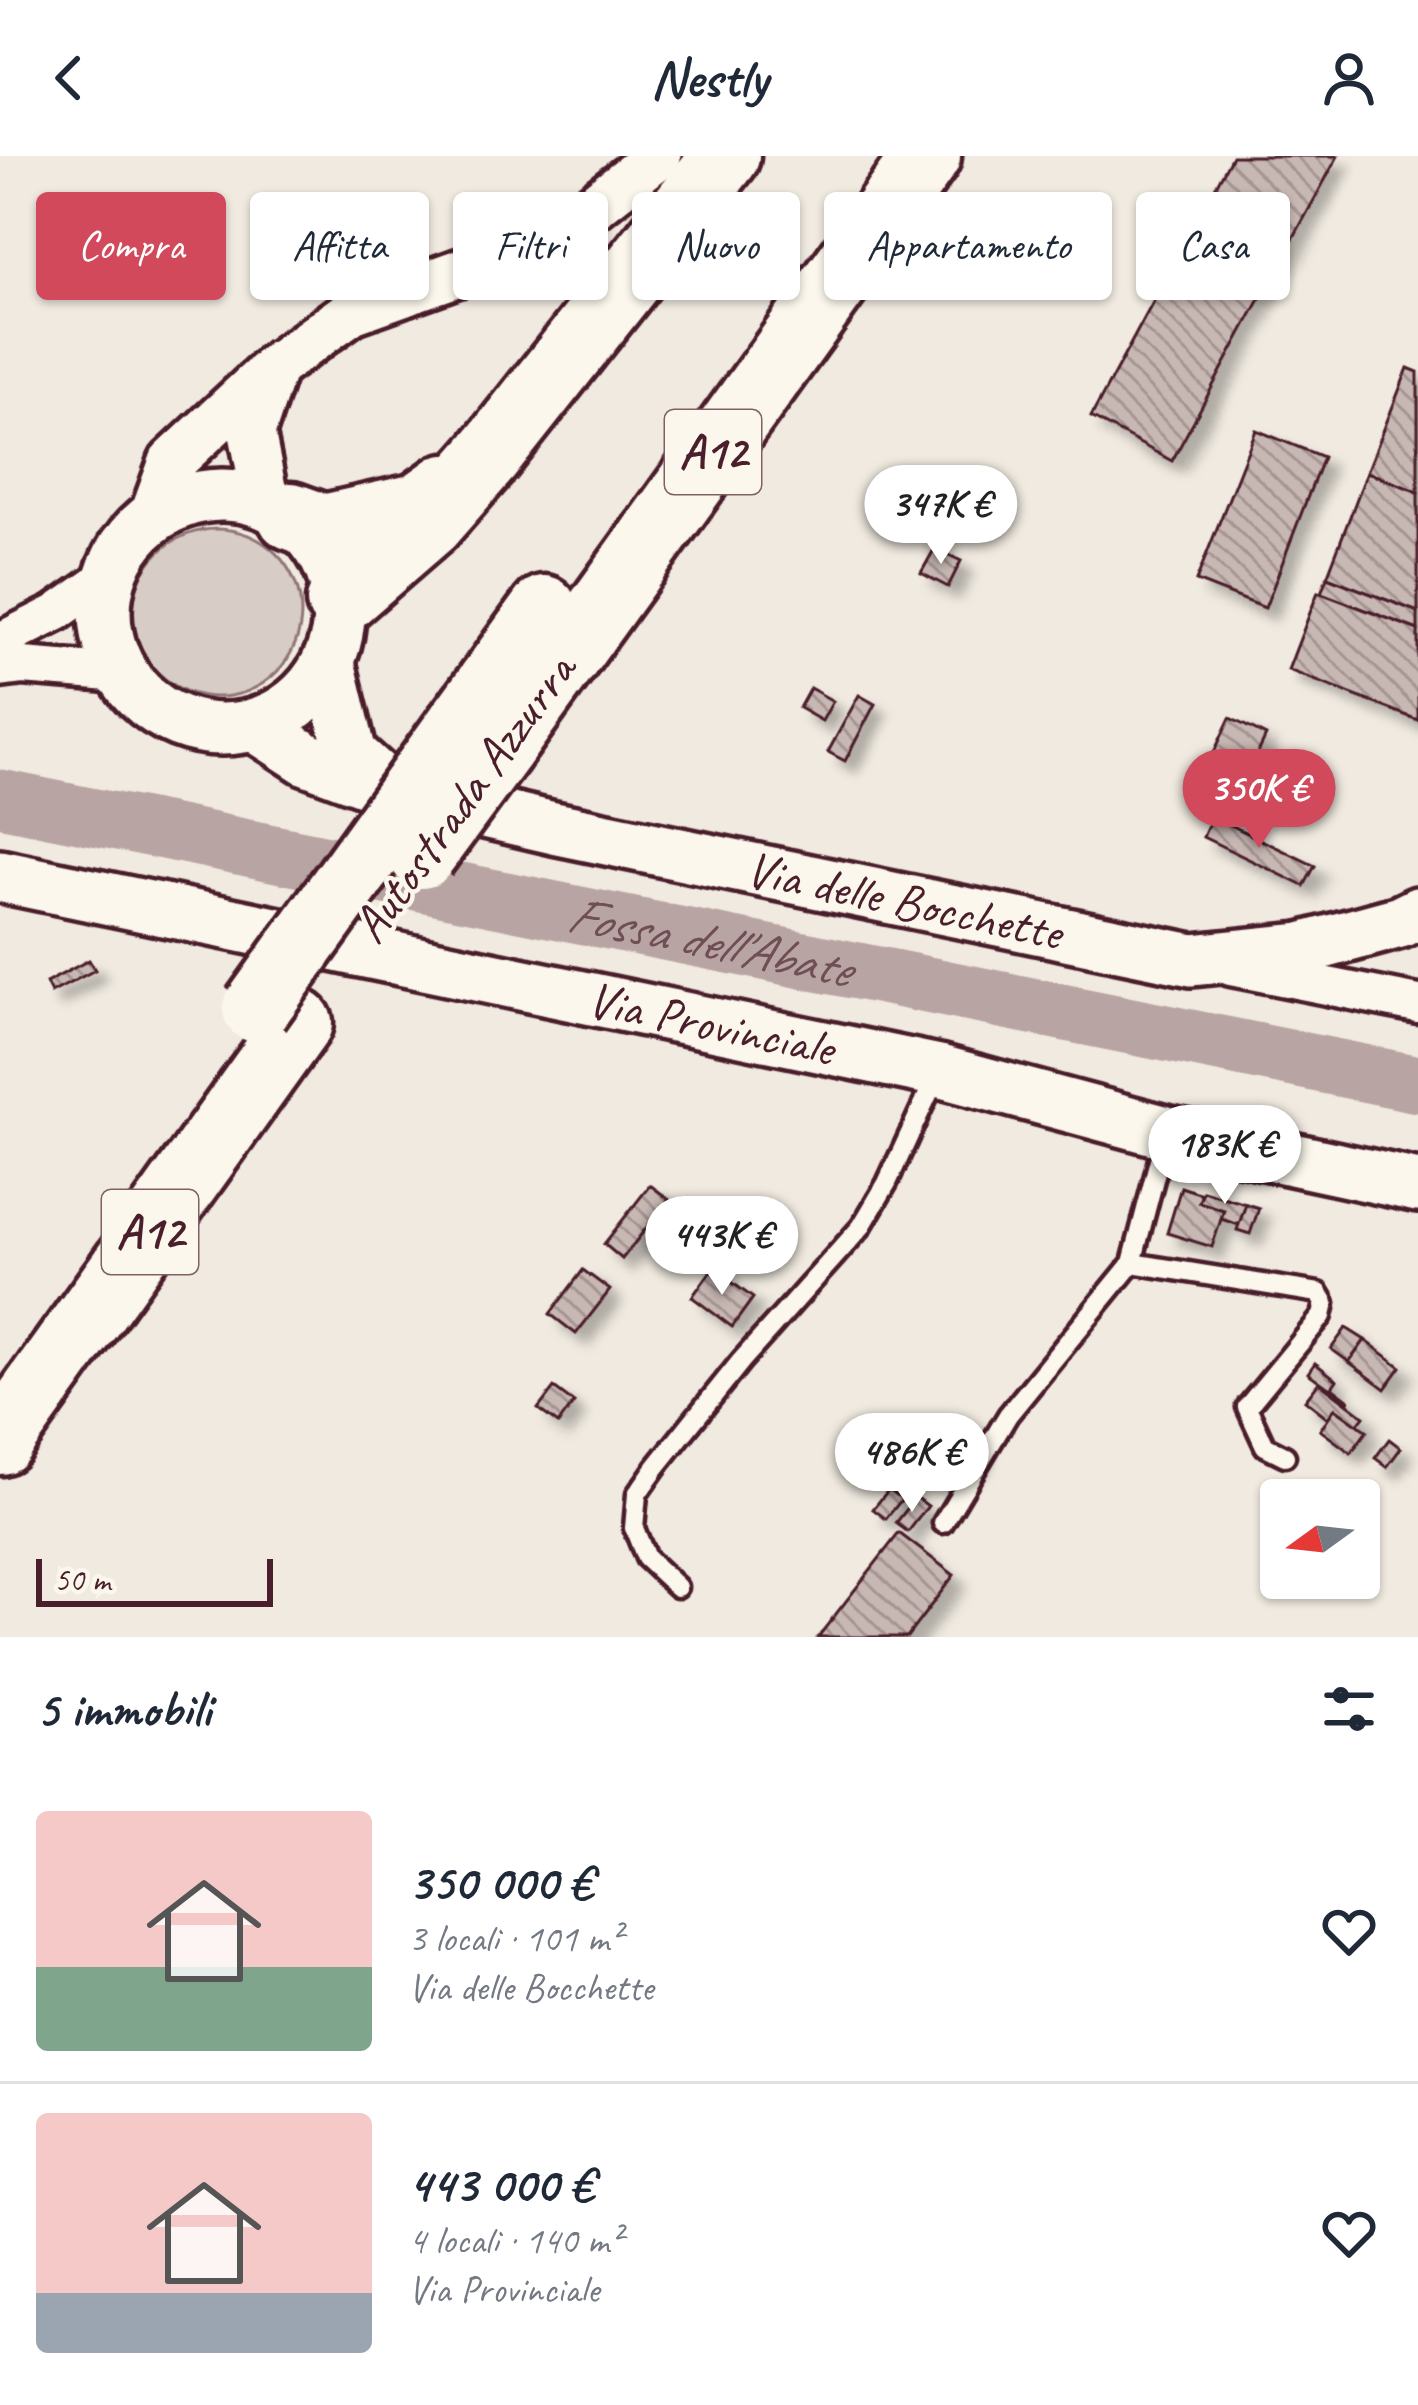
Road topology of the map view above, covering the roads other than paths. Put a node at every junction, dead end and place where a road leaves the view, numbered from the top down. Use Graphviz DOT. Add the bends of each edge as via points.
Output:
graph roads {
  1 [pos="658,156"];
  2 [pos="726,156"];
  3 [pos="876,156"];
  4 [pos="927,156"];
  5 [pos="274,367"];
  6 [pos="488,457"];
  7 [pos="279,509"];
  8 [pos="152,518"];
  9 [pos="110,575"];
  10 [pos="334,632"];
  11 [pos="0,641"];
  12 [pos="0,669"];
  13 [pos="122,674"];
  14 [pos="256,726"];
  15 [pos="480,736"];
  16 [pos="390,790"];
  17 [pos="0,876"];
  18 [pos="1418,914"];
  19 [pos="1192,960"];
  20 [pos="1418,1004"];
  21 [pos="278,1016"];
  22 [pos="939,1071"];
  23 [pos="1166,1132"];
  24 [pos="1418,1186"];
  25 [pos="1132,1263"];
  26 [pos="0,1363"];
  27 [pos="0,1441"];
  28 [pos="1285,1456"];
  29 [pos="943,1522"];
  30 [pos="677,1587"];
  1 -- 5 [label="street" via="577,219 486,263 352,311"];
  2 -- 6 [label="highway"];
  3 -- 15 [label="highway, Autostrada Azzurra / A12"];
  4 -- 15 [label="highway, Autostrada Azzurra / A12"];
  5 -- 7 [label="street" via="253,433"];
  5 -- 8 [label="street" via="172,463"];
  6 -- 7 [label="highway" via="418,507 324,528"];
  6 -- 10 [label="highway"];
  7 -- 8 [label="main road" via="227,494 188,499"];
  7 -- 10 [label="main road" via="315,539 332,569"];
  8 -- 9 [label="main road"];
  9 -- 11 [label="street"];
  9 -- 13 [label="main road" via="104,609"];
  10 -- 14 [label="main road" via="310,691"];
  10 -- 16 [label="main road" via="351,754"];
  12 -- 13 [label="street"];
  13 -- 14 [label="main road" via="166,716 210,729"];
  14 -- 16 [label="main road, Via delle Bocchette" via="307,759"];
  15 -- 21 [label="highway, Autostrada Azzurra / A12, bridge"];
  16 -- 19 [label="main road, Via delle Bocchette"];
  17 -- 22 [label="main road, Via Provinciale"];
  18 -- 19 [label="main road, Via delle Bocchette" via="1301,949"];
  19 -- 20 [label="street"];
  21 -- 26 [label="highway, Autostrada Azzurra / A12"];
  21 -- 27 [label="highway, Autostrada Azzurra / A12"];
  22 -- 23 [label="main road, Via Provinciale"];
  22 -- 30 [label="lane" via="861,1227 637,1494 634,1528 646,1558"];
  23 -- 24 [label="main road, Via Provinciale"];
  23 -- 25 [label="lane"];
  25 -- 28 [label="lane" via="1319,1293 1322,1316 1247,1407 1264,1446"];
  25 -- 29 [label="lane" via="1008,1415"];
}
